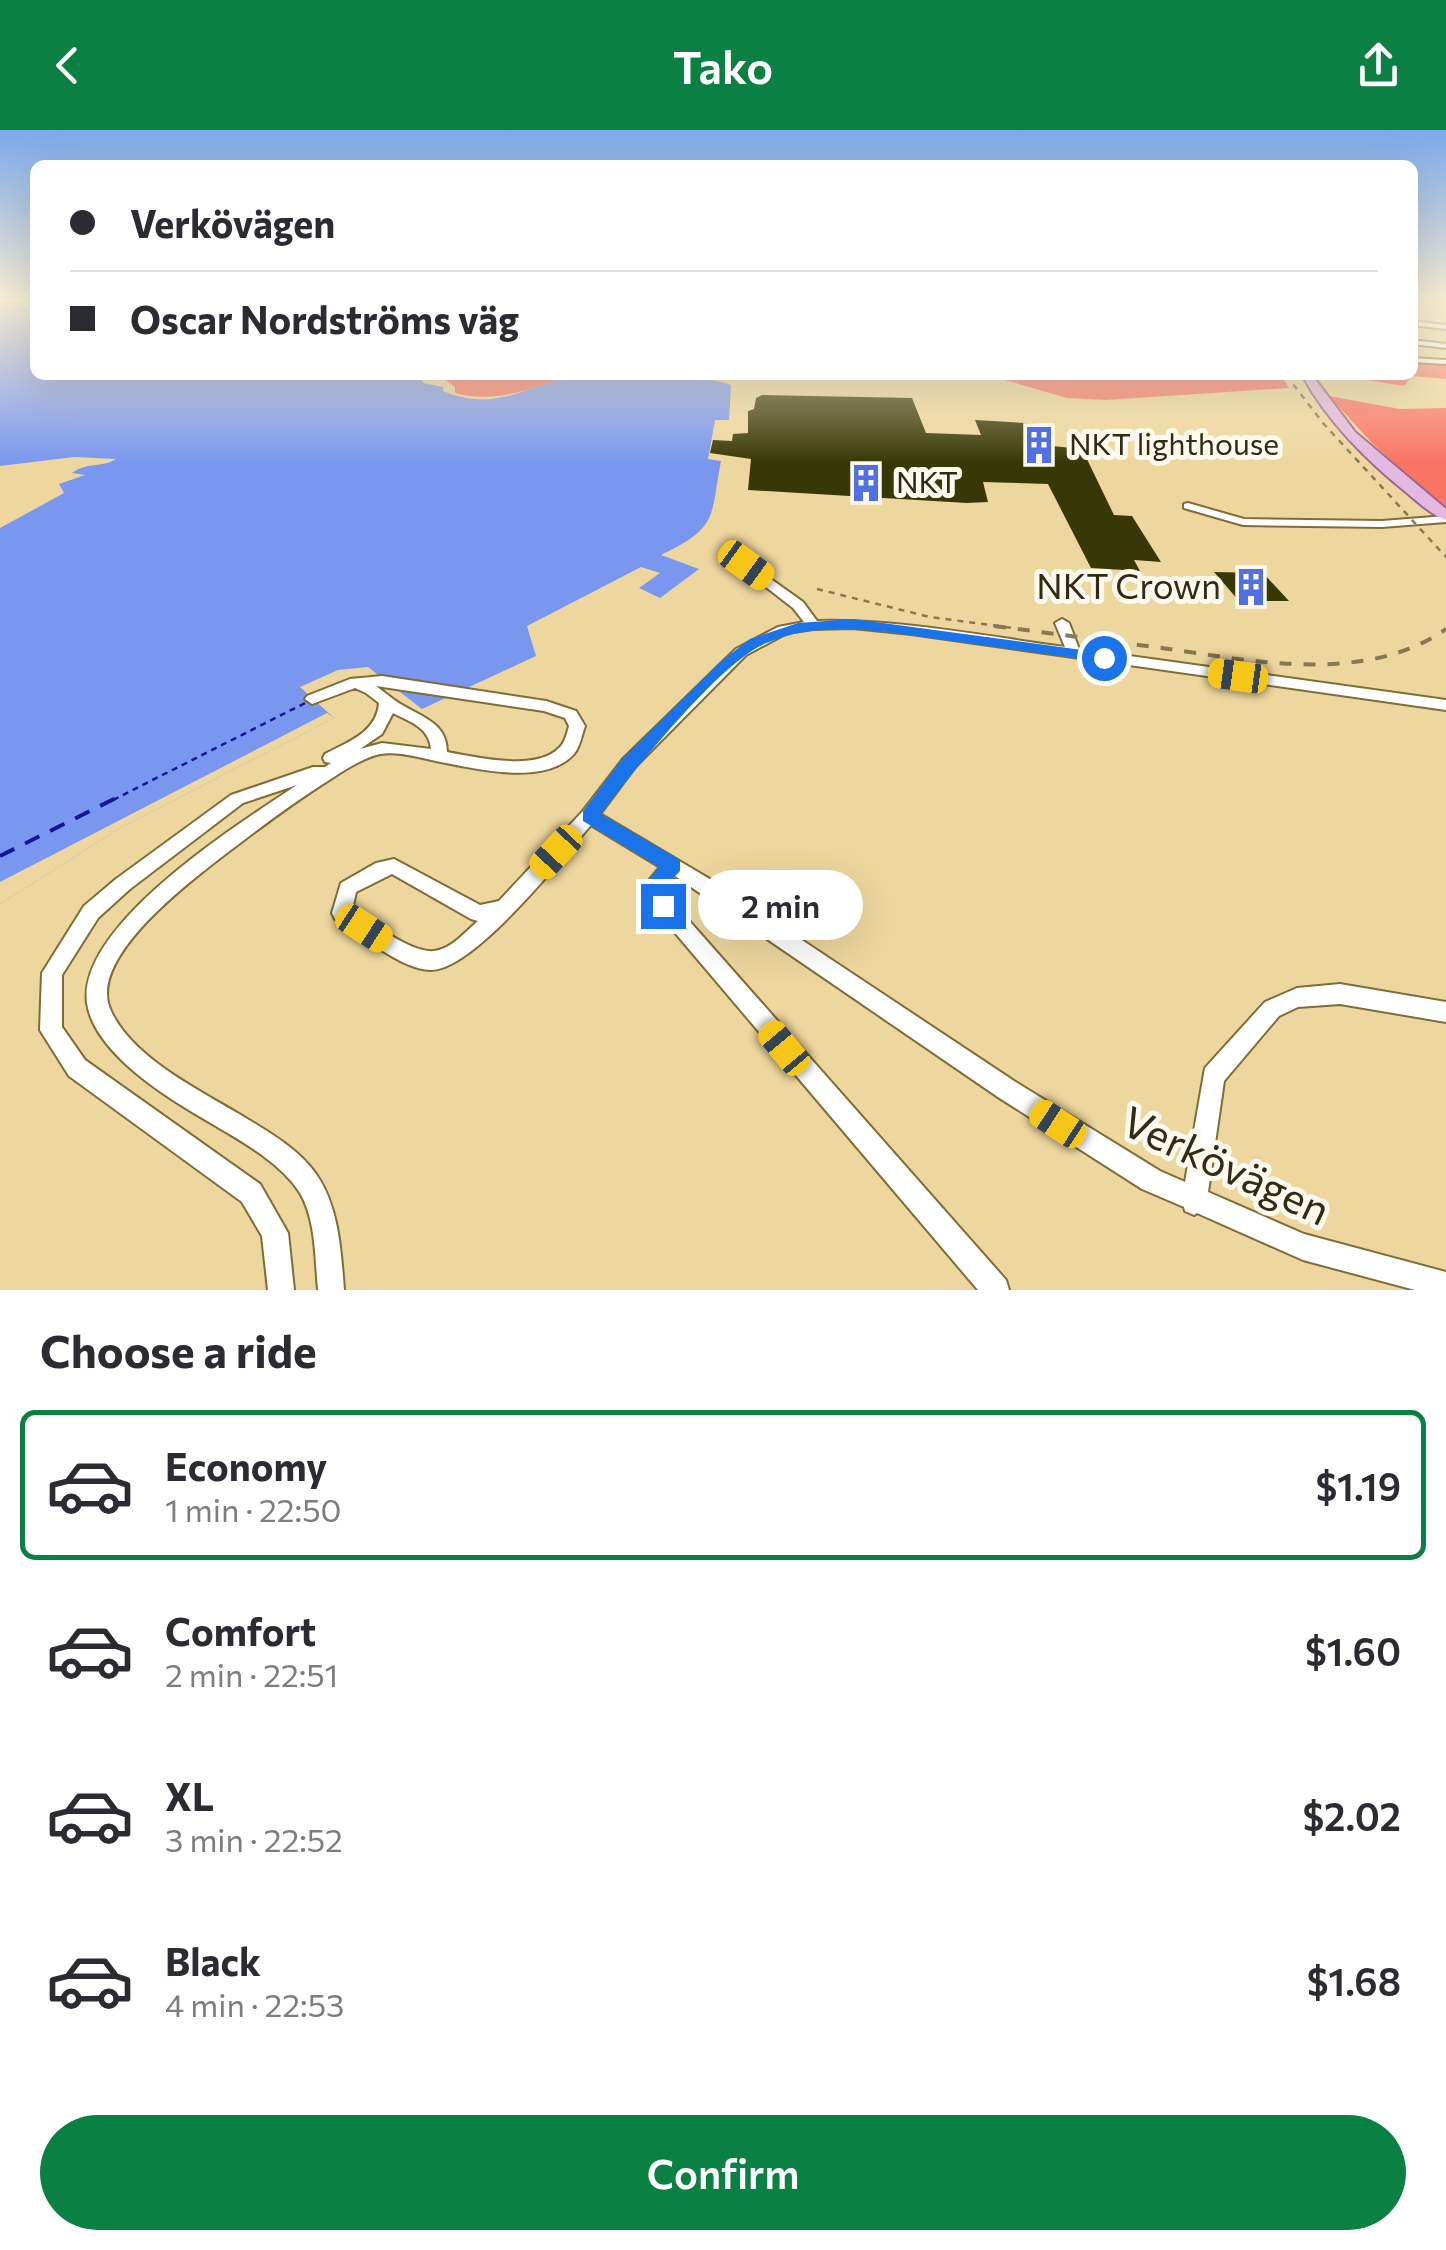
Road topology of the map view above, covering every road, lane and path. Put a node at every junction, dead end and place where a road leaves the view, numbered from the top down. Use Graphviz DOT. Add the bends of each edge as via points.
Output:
graph roads {
  1 [pos="1418,360"];
  2 [pos="1446,362"];
  3 [pos="1310,380"];
  4 [pos="1188,506"];
  5 [pos="1446,517"];
  6 [pos="730,554"];
  7 [pos="1062,623"];
  8 [pos="813,625"];
  9 [pos="1074,653"];
  10 [pos="350,684"];
  11 [pos="312,700"];
  12 [pos="387,702"];
  13 [pos="1446,705"];
  14 [pos="439,756"];
  15 [pos="341,763"];
  16 [pos="297,779"];
  17 [pos="589,816"];
  18 [pos="673,866"];
  19 [pos="505,908"];
  20 [pos="1446,1012"];
  21 [pos="1194,1202"];
  22 [pos="1446,1284"];
  23 [pos="281,1290"];
  24 [pos="331,1290"];
  25 [pos="996,1290"];
  1 -- 2 [label="street"];
  3 -- 5 [label="main road" via="1360,443"];
  4 -- 5 [label="street" via="1242,522 1382,524"];
  6 -- 8 [label="street" via="798,605"];
  7 -- 9 [label="street"];
  8 -- 9 [label="street" via="853,624"];
  8 -- 17 [label="street" via="770,636 732,659 629,763"];
  9 -- 13 [label="street"];
  10 -- 11 [label="street"];
  10 -- 12 [label="street" via="380,693"];
  10 -- 14 [label="street" via="382,681 509,698 571,714 577,726 570,750 534,767"];
  12 -- 14 [label="street" via="431,726"];
  12 -- 16 [label="street" via="380,728"];
  14 -- 15 [label="street" via="383,748"];
  15 -- 16 [label="street"];
  15 -- 24 [label="street" via="153,902 127,926 98,986 99,1012 134,1057 298,1170 318,1204"];
  16 -- 23 [label="street" via="237,799 123,884 91,912 52,973 51,1030 77,1068 251,1193 275,1233"];
  17 -- 18 [label="street, Verkövägen"];
  17 -- 19 [label="street"];
  18 -- 21 [label="street, Verkövägen" via="1110,1158"];
  18 -- 25 [label="street" via="650,890"];
  19 -- 19 [label="street" via="478,913 394,866 348,888 342,899 342,913 410,956 430,961 459,950"];
  20 -- 21 [label="street" via="1340,994 1296,998 1272,1009 1213,1076"];
  21 -- 22 [label="street, Verkövägen" via="1303,1247"];
}
